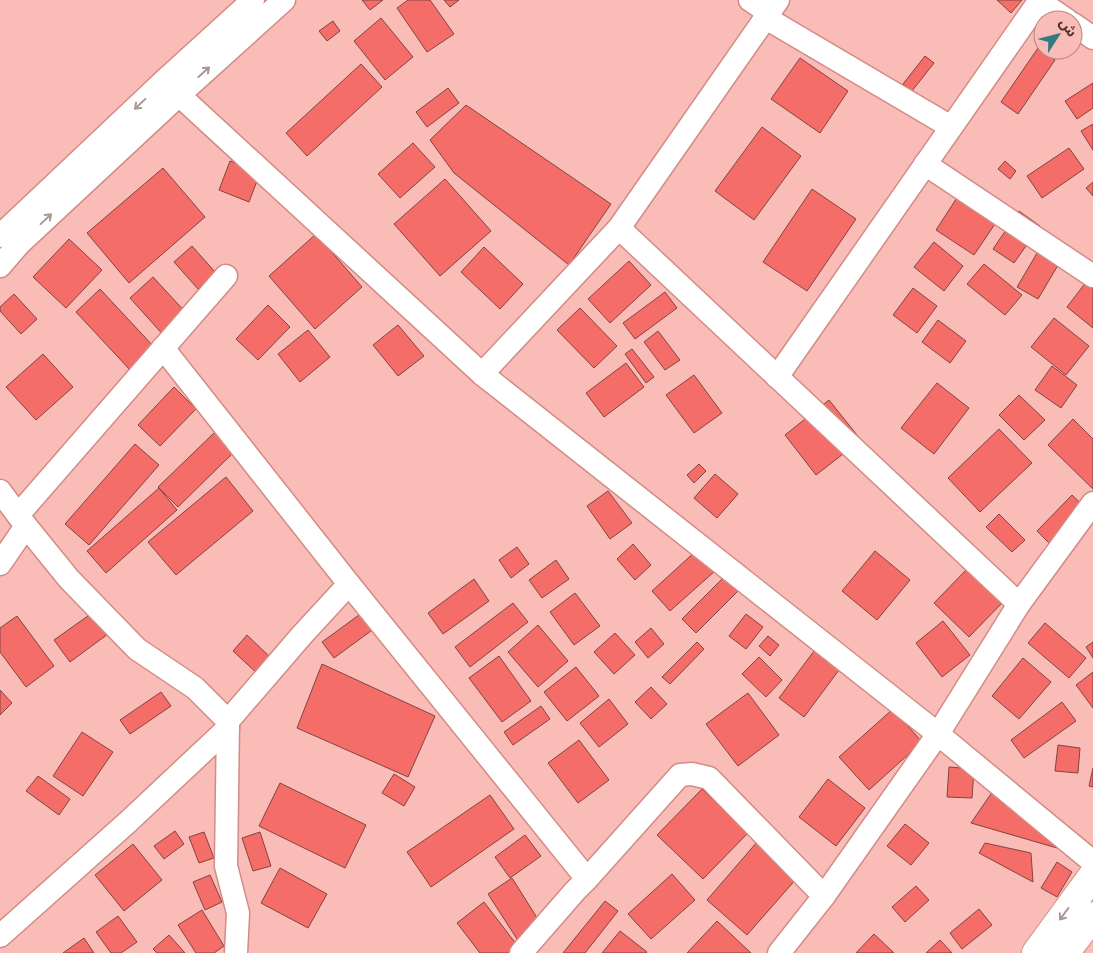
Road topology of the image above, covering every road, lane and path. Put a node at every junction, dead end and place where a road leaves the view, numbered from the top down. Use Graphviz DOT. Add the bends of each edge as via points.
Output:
graph roads {
  1 [pos="284,0"];
  2 [pos="750,0"];
  3 [pos="1039,0"];
  4 [pos="248,2"];
  5 [pos="771,10"];
  6 [pos="1053,10"];
  7 [pos="172,88"];
  8 [pos="951,127"];
  9 [pos="925,164"];
  10 [pos="619,228"];
  11 [pos="6,234"];
  12 [pos="0,266"];
  13 [pos="226,276"];
  14 [pos="1093,276"];
  15 [pos="163,348"];
  16 [pos="482,374"];
  17 [pos="777,376"];
  18 [pos="0,491"];
  19 [pos="1093,503"];
  20 [pos="22,521"];
  21 [pos="0,564"];
  22 [pos="349,584"];
  23 [pos="1019,604"];
  24 [pos="228,724"];
  25 [pos="938,734"];
  26 [pos="1093,862"];
  27 [pos="1093,875"];
  28 [pos="587,879"];
  29 [pos="824,896"];
  30 [pos="1093,916"];
  31 [pos="0,936"];
  32 [pos="236,953"];
  33 [pos="521,953"];
  34 [pos="778,953"];
  35 [pos="1036,953"];
  36 [pos="1066,953"];
  7 -- 1 [label="street, one-way"];
  2 -- 5 [label="street"];
  3 -- 6 [label="street"];
  3 -- 8 [label="street"];
  4 -- 7 [label="street"];
  5 -- 8 [label="street"];
  5 -- 10 [label="street"];
  7 -- 11 [label="street"];
  7 -- 16 [label="street"];
  8 -- 9 [label="street"];
  9 -- 14 [label="street"];
  9 -- 17 [label="street"];
  10 -- 16 [label="street"];
  10 -- 17 [label="street"];
  11 -- 12 [label="street"];
  13 -- 15 [label="street"];
  15 -- 20 [label="street"];
  15 -- 22 [label="street"];
  16 -- 25 [label="street"];
  17 -- 23 [label="street"];
  18 -- 20 [label="street"];
  19 -- 23 [label="street"];
  20 -- 21 [label="street"];
  20 -- 24 [label="street" via="69,579 137,649 195,688"];
  22 -- 24 [label="street" via="302,634"];
  22 -- 28 [label="street"];
  23 -- 25 [label="street"];
  24 -- 31 [label="street" via="129,821"];
  24 -- 32 [label="street" via="226,866 238,913"];
  25 -- 26 [label="street"];
  25 -- 29 [label="street"];
  27 -- 35 [label="street, one-way"];
  28 -- 29 [label="street" via="680,775 692,774 710,778"];
  28 -- 33 [label="street"];
  29 -- 34 [label="street"];
  30 -- 36 [label="street"];
}
